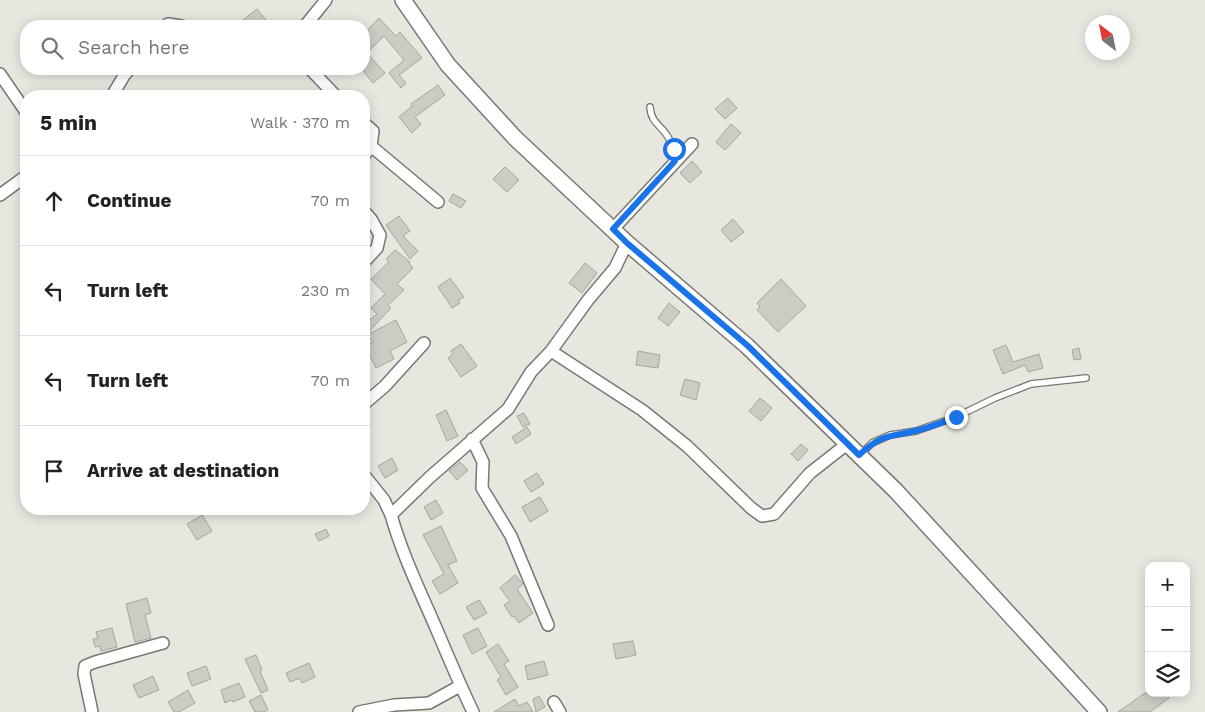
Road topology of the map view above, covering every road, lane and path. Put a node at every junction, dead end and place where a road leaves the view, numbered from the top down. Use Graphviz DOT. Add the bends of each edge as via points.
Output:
graph roads {
  1 [pos="326,0"];
  2 [pos="403,0"];
  3 [pos="310,20"];
  4 [pos="0,74"];
  5 [pos="124,75"];
  6 [pos="316,75"];
  7 [pos="116,90"];
  8 [pos="330,90"];
  9 [pos="20,103"];
  10 [pos="650,107"];
  11 [pos="370,128"];
  12 [pos="692,144"];
  13 [pos="371,146"];
  14 [pos="675,161"];
  15 [pos="20,180"];
  16 [pos="0,195"];
  17 [pos="438,202"];
  18 [pos="370,218"];
  19 [pos="613,229"];
  20 [pos="627,243"];
  21 [pos="370,256"];
  22 [pos="424,343"];
  23 [pos="551,351"];
  24 [pos="1086,378"];
  25 [pos="370,399"];
  26 [pos="472,439"];
  27 [pos="847,444"];
  28 [pos="859,455"];
  29 [pos="370,483"];
  30 [pos="391,515"];
  31 [pos="548,624"];
  32 [pos="163,643"];
  33 [pos="460,686"];
  34 [pos="92,712"];
  35 [pos="360,712"];
  36 [pos="473,712"];
  37 [pos="1099,712"];
  1 -- 3 [label="street"];
  2 -- 19 [label="street" via="455,72 516,138"];
  4 -- 9 [label="street"];
  5 -- 7 [label="street"];
  6 -- 8 [label="street"];
  10 -- 14 [label="lane" via="650,115 674,149"];
  11 -- 13 [label="street" via="373,131"];
  12 -- 14 [label="street"];
  13 -- 17 [label="street"];
  14 -- 19 [label="street"];
  15 -- 16 [label="street"];
  18 -- 21 [label="street" via="380,235 377,248"];
  19 -- 20 [label="street"];
  20 -- 23 [label="street" via="615,268"];
  20 -- 27 [label="street" via="748,346"];
  22 -- 25 [label="street"];
  23 -- 26 [label="street" via="531,372 508,409"];
  23 -- 27 [label="street" via="642,410 762,516 774,514 810,473"];
  24 -- 28 [label="lane" via="1031,384 956,417 916,431 890,435 872,443"];
  26 -- 30 [label="street"];
  26 -- 31 [label="street" via="483,462 482,488 511,536"];
  27 -- 28 [label="street"];
  28 -- 37 [label="street"];
  29 -- 30 [label="street"];
  30 -- 33 [label="street" via="416,587"];
  32 -- 34 [label="street" via="85,666"];
  33 -- 35 [label="street" via="429,703 394,705"];
  33 -- 36 [label="street"];
}
